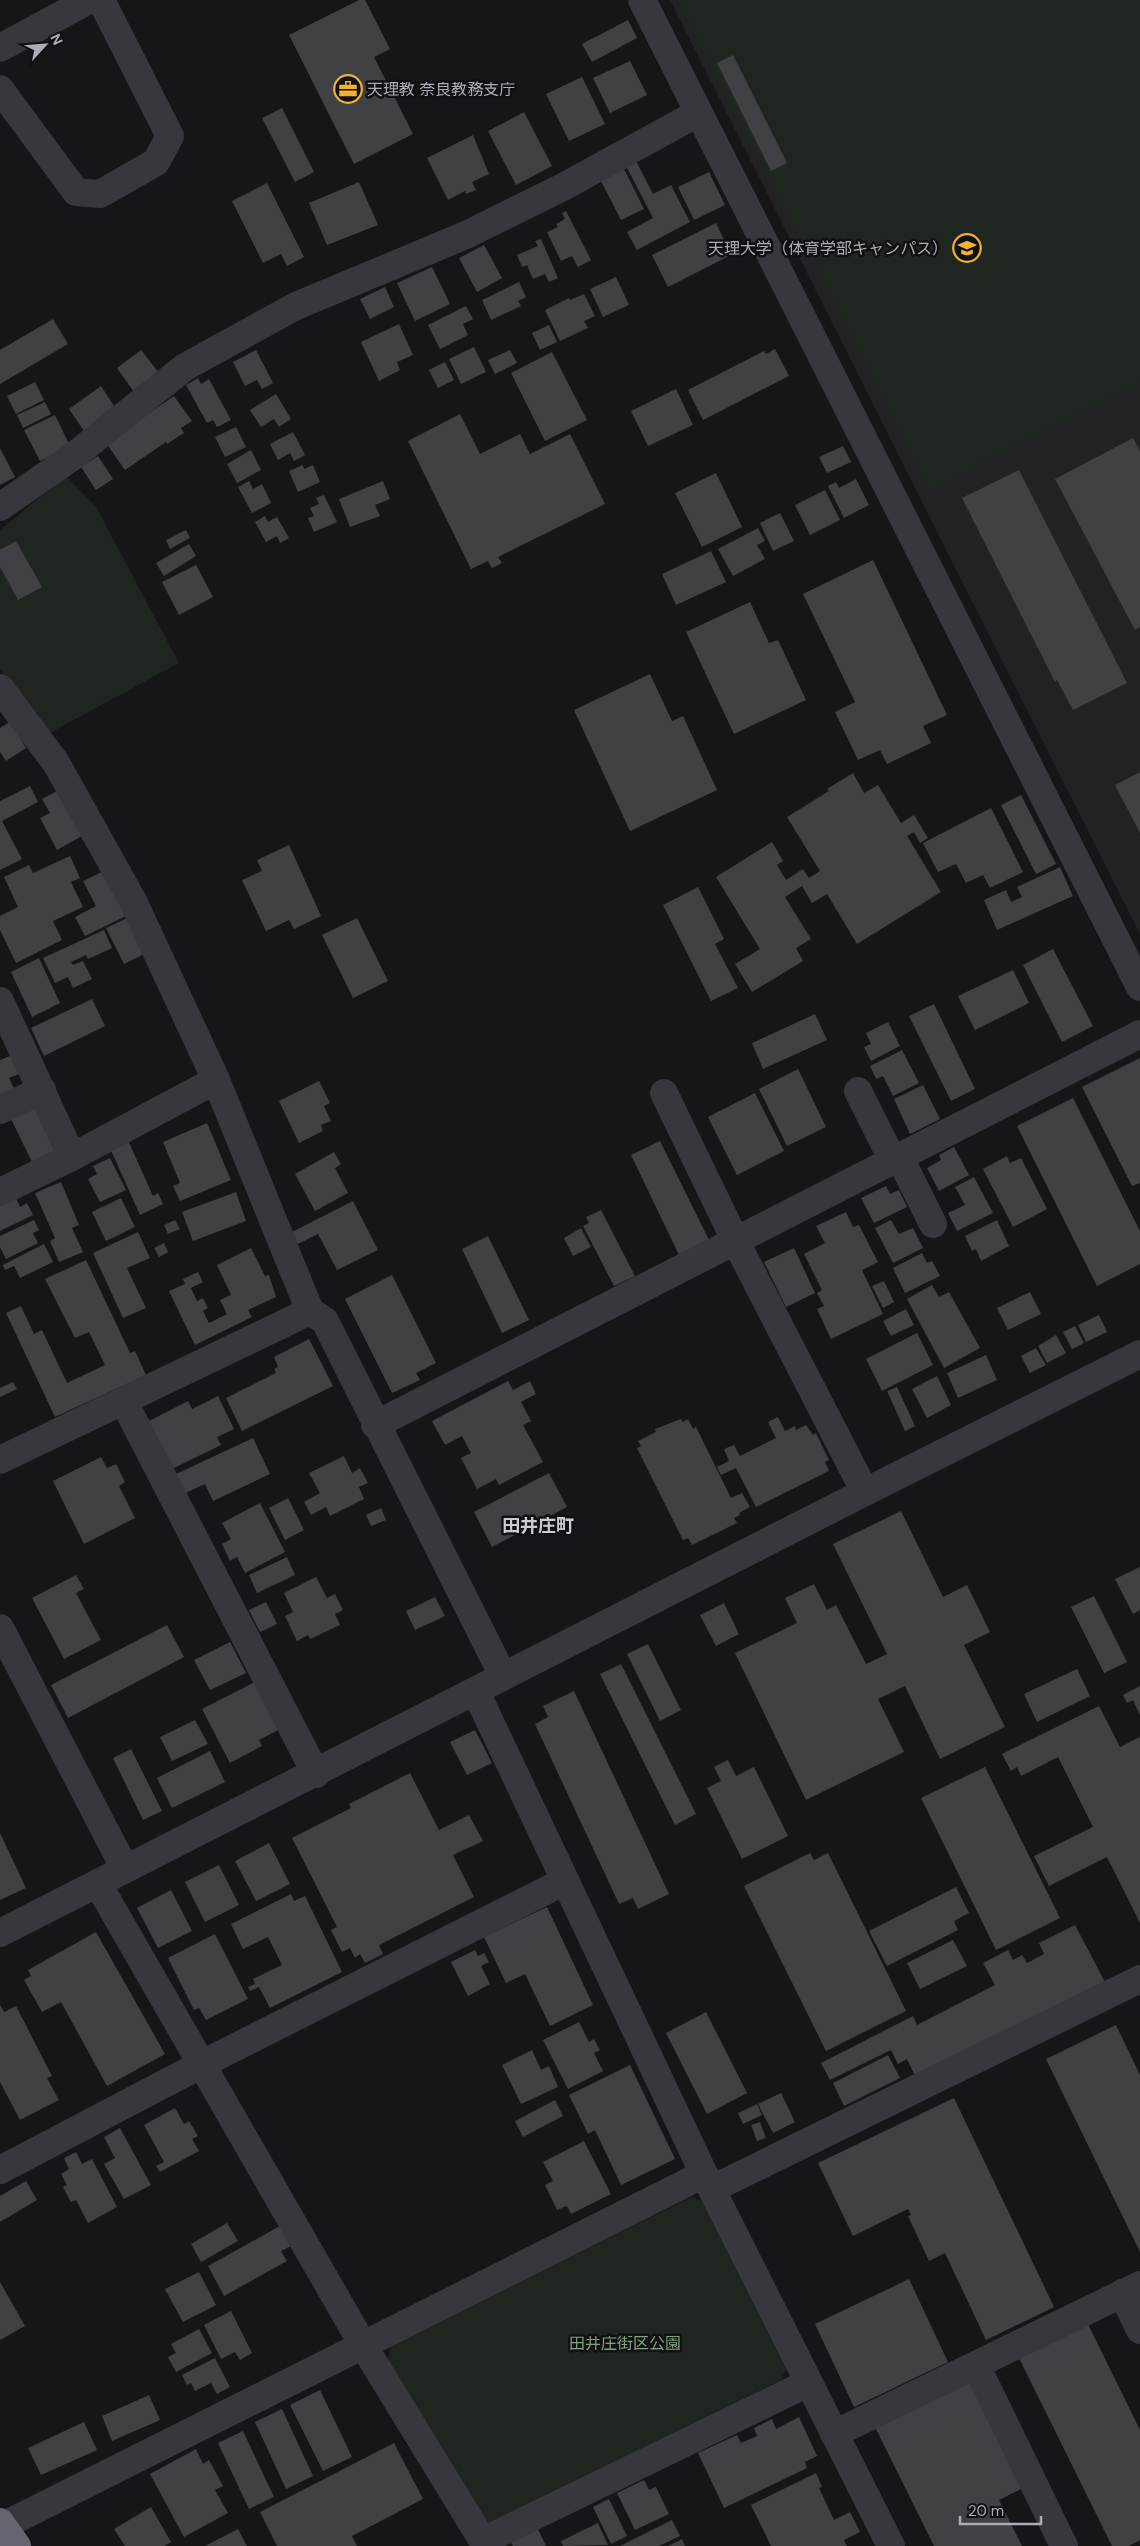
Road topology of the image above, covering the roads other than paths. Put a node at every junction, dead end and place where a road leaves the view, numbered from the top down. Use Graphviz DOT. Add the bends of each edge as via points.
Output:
graph roads {
  1 [pos="89,0"];
  2 [pos="101,0"];
  3 [pos="642,0"];
  4 [pos="0,48"];
  5 [pos="0,89"];
  6 [pos="698,113"];
  7 [pos="0,507"];
  8 [pos="0,688"];
  9 [pos="1140,987"];
  10 [pos="0,1001"];
  11 [pos="1140,1034"];
  12 [pos="216,1080"];
  13 [pos="42,1090"];
  14 [pos="858,1091"];
  15 [pos="664,1093"];
  16 [pos="0,1110"];
  17 [pos="72,1157"];
  18 [pos="897,1159"];
  19 [pos="0,1192"];
  20 [pos="933,1224"];
  21 [pos="736,1242"];
  22 [pos="310,1311"];
  23 [pos="1140,1354"];
  24 [pos="124,1402"];
  25 [pos="375,1424"];
  26 [pos="0,1460"];
  27 [pos="865,1492"];
  28 [pos="0,1628"];
  29 [pos="503,1676"];
  30 [pos="476,1692"];
  31 [pos="316,1774"];
  32 [pos="125,1869"];
  33 [pos="566,1881"];
  34 [pos="98,1884"];
  35 [pos="0,1933"];
  36 [pos="1140,1979"];
  37 [pos="200,2065"];
  38 [pos="0,2170"];
  39 [pos="708,2182"];
  40 [pos="1131,2289"];
  41 [pos="1140,2330"];
  42 [pos="363,2345"];
  43 [pos="976,2365"];
  44 [pos="808,2383"];
  45 [pos="834,2434"];
  46 [pos="7,2531"];
  47 [pos="484,2544"];
  48 [pos="891,2546"];
  49 [pos="1064,2546"];
  1 -- 4 [label="street"];
  2 -- 5 [label="street" via="170,136 156,162 100,194 76,192"];
  3 -- 6 [label="street"];
  6 -- 7 [label="street" via="563,187 466,234 296,306 185,367 75,455"];
  6 -- 9 [label="street"];
  8 -- 12 [label="street" via="56,763 133,901"];
  10 -- 13 [label="street"];
  11 -- 18 [label="street"];
  12 -- 17 [label="street"];
  12 -- 22 [label="street"];
  13 -- 16 [label="street"];
  13 -- 17 [label="street"];
  14 -- 18 [label="street"];
  15 -- 21 [label="street"];
  17 -- 19 [label="street"];
  18 -- 20 [label="street"];
  18 -- 21 [label="street"];
  21 -- 25 [label="street"];
  21 -- 27 [label="street"];
  22 -- 24 [label="street"];
  22 -- 25 [label="street" via="325,1321"];
  23 -- 27 [label="street"];
  24 -- 26 [label="street"];
  24 -- 31 [label="street"];
  25 -- 29 [label="street"];
  27 -- 29 [label="street"];
  28 -- 32 [label="street"];
  29 -- 30 [label="street"];
  30 -- 31 [label="street"];
  30 -- 33 [label="street"];
  31 -- 32 [label="street"];
  32 -- 34 [label="street"];
  33 -- 37 [label="street"];
  33 -- 39 [label="street"];
  34 -- 35 [label="street"];
  34 -- 37 [label="street"];
  36 -- 39 [label="street"];
  37 -- 38 [label="street"];
  37 -- 42 [label="street"];
  39 -- 42 [label="street"];
  39 -- 44 [label="street"];
  40 -- 41 [label="street"];
  40 -- 43 [label="street"];
  42 -- 46 [label="street"];
  42 -- 47 [label="street"];
  43 -- 45 [label="street"];
  43 -- 49 [label="street"];
  44 -- 45 [label="street"];
  44 -- 47 [label="street"];
  45 -- 48 [label="street"];
}
